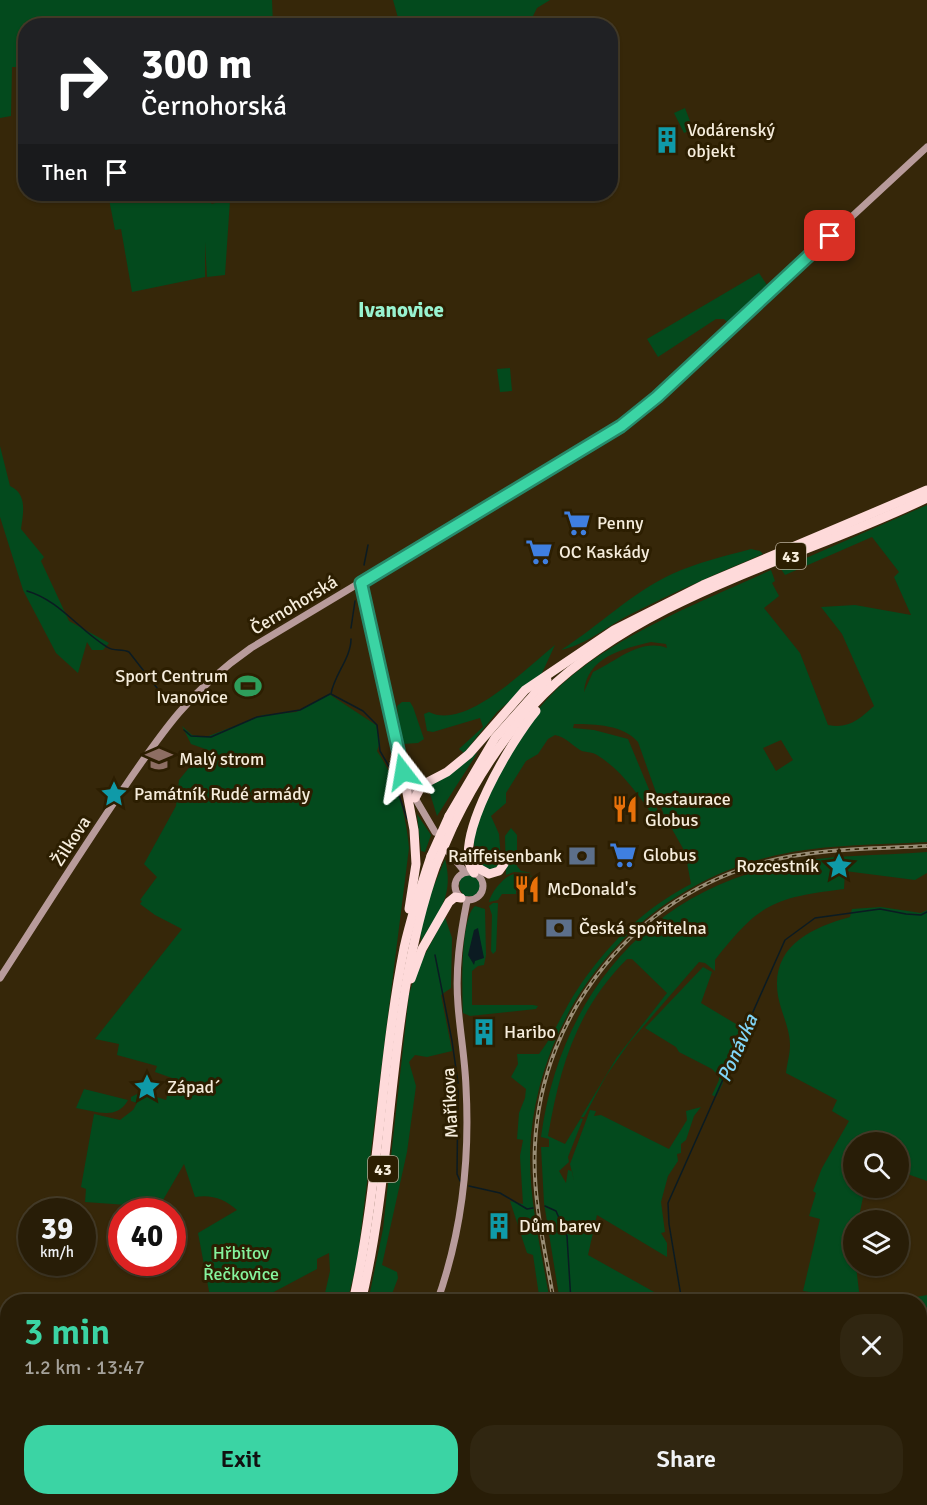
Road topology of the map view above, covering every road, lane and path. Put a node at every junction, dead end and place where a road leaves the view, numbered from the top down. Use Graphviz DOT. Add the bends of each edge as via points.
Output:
graph roads {
  1 [pos="927,147"];
  2 [pos="927,490"];
  3 [pos="927,498"];
  4 [pos="361,583"];
  5 [pos="587,649"];
  6 [pos="561,678"];
  7 [pos="169,723"];
  8 [pos="403,772"];
  9 [pos="422,785"];
  10 [pos="415,798"];
  11 [pos="422,810"];
  12 [pos="411,813"];
  13 [pos="451,820"];
  14 [pos="474,827"];
  15 [pos="435,832"];
  16 [pos="504,864"];
  17 [pos="466,873"];
  18 [pos="464,899"];
  19 [pos="405,945"];
  20 [pos="0,978"];
  21 [pos="402,1004"];
  22 [pos="354,1294"];
  23 [pos="363,1294"];
  24 [pos="439,1294"];
  1 -- 4 [label="street, Černohorská" via="621,426"];
  2 -- 5 [label="highway, 43" via="667,601"];
  3 -- 6 [label="highway, 43" via="663,612 599,649"];
  4 -- 7 [label="street, Černohorská" via="224,667"];
  4 -- 8 [label="street"];
  5 -- 9 [label="highway" via="525,690 469,754"];
  5 -- 13 [label="highway, 43" via="550,678 508,722 482,758"];
  6 -- 13 [label="highway, 43" via="499,747"];
  6 -- 14 [label="highway" via="510,748 488,789"];
  7 -- 20 [label="street, Žilkova"];
  8 -- 9 [label="highway" via="412,784"];
  8 -- 10 [label="street"];
  8 -- 12 [label="highway"];
  9 -- 10 [label="highway"];
  10 -- 11 [label="street"];
  11 -- 12 [label="highway" via="415,808"];
  11 -- 15 [label="street"];
  12 -- 19 [label="highway" via="416,864"];
  13 -- 19 [label="highway, 43, bridge" via="431,856"];
  13 -- 21 [label="highway, 43, bridge" via="421,913"];
  14 -- 16 [label="highway" via="471,850 477,866 491,874"];
  14 -- 17 [label="highway"];
  17 -- 18 [label="street" via="456,889"];
  17 -- 18 [label="street" via="482,880 482,894 476,900"];
  18 -- 21 [label="highway" via="451,900 422,949"];
  18 -- 24 [label="street, Maříkova" via="457,989 466,1085 467,1160 456,1238"];
  19 -- 22 [label="highway, 43"];
  21 -- 23 [label="highway, 43"];
}
